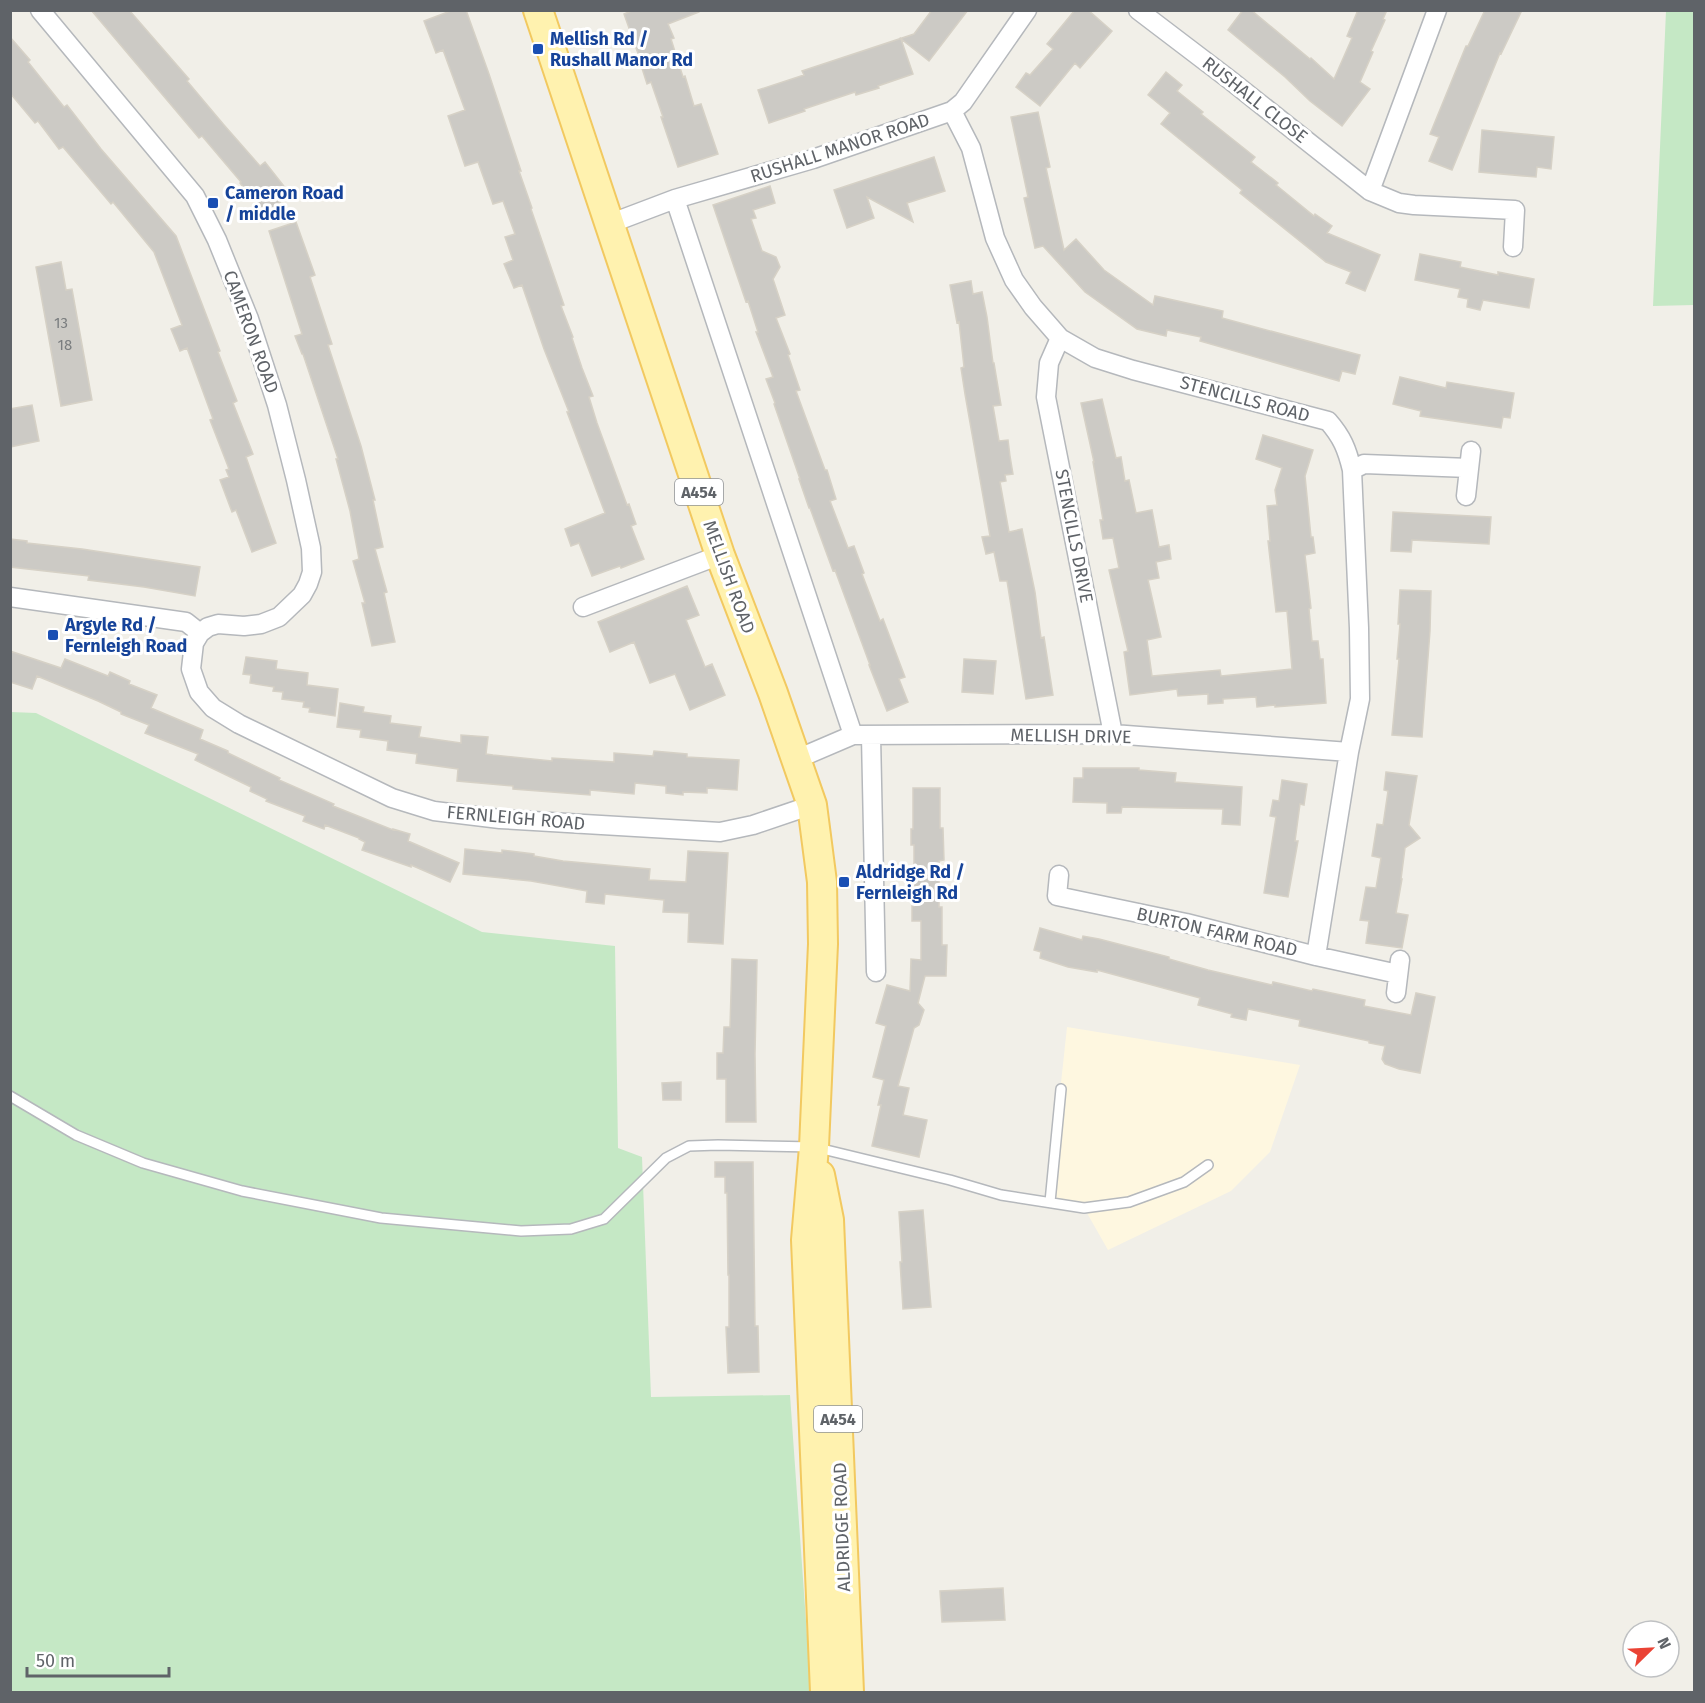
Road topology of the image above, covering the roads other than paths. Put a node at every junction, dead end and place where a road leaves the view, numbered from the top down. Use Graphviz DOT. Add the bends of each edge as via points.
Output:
graph roads {
  1 [pos="40,10"];
  2 [pos="538,10"];
  3 [pos="1027,10"];
  4 [pos="1138,10"];
  5 [pos="1437,10"];
  6 [pos="952,111"];
  7 [pos="1370,191"];
  8 [pos="675,199"];
  9 [pos="609,224"];
  10 [pos="1513,247"];
  11 [pos="1060,338"];
  12 [pos="1352,470"];
  13 [pos="1466,496"];
  14 [pos="720,555"];
  15 [pos="10,597"];
  16 [pos="583,607"];
  17 [pos="200,633"];
  18 [pos="1113,734"];
  19 [pos="862,735"];
  20 [pos="1350,752"];
  21 [pos="797,759"];
  22 [pos="812,805"];
  23 [pos="1059,875"];
  24 [pos="1316,956"];
  25 [pos="876,972"];
  26 [pos="822,979"];
  27 [pos="1396,993"];
  28 [pos="1061,1089"];
  29 [pos="10,1096"];
  30 [pos="814,1147"];
  31 [pos="1208,1166"];
  32 [pos="1050,1202"];
  33 [pos="825,1692"];
  34 [pos="849,1692"];
  1 -- 17 [label="street, CAMERON ROAD" via="195,196 249,319 277,405 311,548 308,584 279,616 261,624 218,624"];
  2 -- 9 [label="main road, MELLISH ROAD / A454"];
  3 -- 6 [label="street, RUSHALL MANOR ROAD" via="963,102"];
  4 -- 7 [label="street, RUSHALL CLOSE"];
  5 -- 7 [label="street"];
  6 -- 8 [label="street, RUSHALL MANOR ROAD" via="813,159"];
  6 -- 11 [label="street, STENCILLS ROAD" via="971,148 995,238 1014,280"];
  7 -- 10 [label="street, RUSHALL CLOSE" via="1414,205 1515,210"];
  8 -- 9 [label="street, RUSHALL MANOR ROAD"];
  8 -- 19 [label="street"];
  9 -- 14 [label="main road, MELLISH ROAD / A454"];
  11 -- 12 [label="street, STENCILLS ROAD" via="1095,358 1133,370 1328,421 1348,451"];
  11 -- 18 [label="street, STENCILLS DRIVE" via="1049,363 1046,397"];
  12 -- 13 [label="street" via="1364,464 1470,460"];
  12 -- 20 [label="street, STENCILLS ROAD" via="1360,699"];
  14 -- 16 [label="street"];
  14 -- 21 [label="main road, MELLISH ROAD / A454"];
  15 -- 17 [label="street" via="186,622"];
  17 -- 22 [label="street, FERNLEIGH ROAD" via="194,643 191,669 200,692 213,708 238,724 392,798 434,812 720,832"];
  18 -- 19 [label="street, MELLISH DRIVE"];
  18 -- 20 [label="street, MELLISH DRIVE"];
  19 -- 21 [label="street, MELLISH DRIVE"];
  19 -- 25 [label="street"];
  20 -- 24 [label="street, STENCILLS ROAD"];
  21 -- 22 [label="main road, MELLISH ROAD / A454"];
  22 -- 26 [label="main road, MELLISH ROAD / A454" via="822,882"];
  23 -- 24 [label="street, BURTON FARM ROAD" via="1056,896"];
  24 -- 27 [label="street, BURTON FARM ROAD" via="1399,967"];
  26 -- 30 [label="main road, ALDRIDGE ROAD / A454"];
  28 -- 32 [label="lane"];
  29 -- 30 [label="lane" via="76,1135 143,1163 242,1191 381,1218 521,1232 571,1229 604,1219 666,1158 689,1146"];
  30 -- 32 [label="lane" via="1001,1195"];
  30 -- 33 [label="main road, ALDRIDGE ROAD / A454" via="806,1240"];
  30 -- 34 [label="main road, ALDRIDGE ROAD / A454" via="829,1220"];
  31 -- 32 [label="lane" via="1184,1182 1129,1202 1084,1208"];
}
